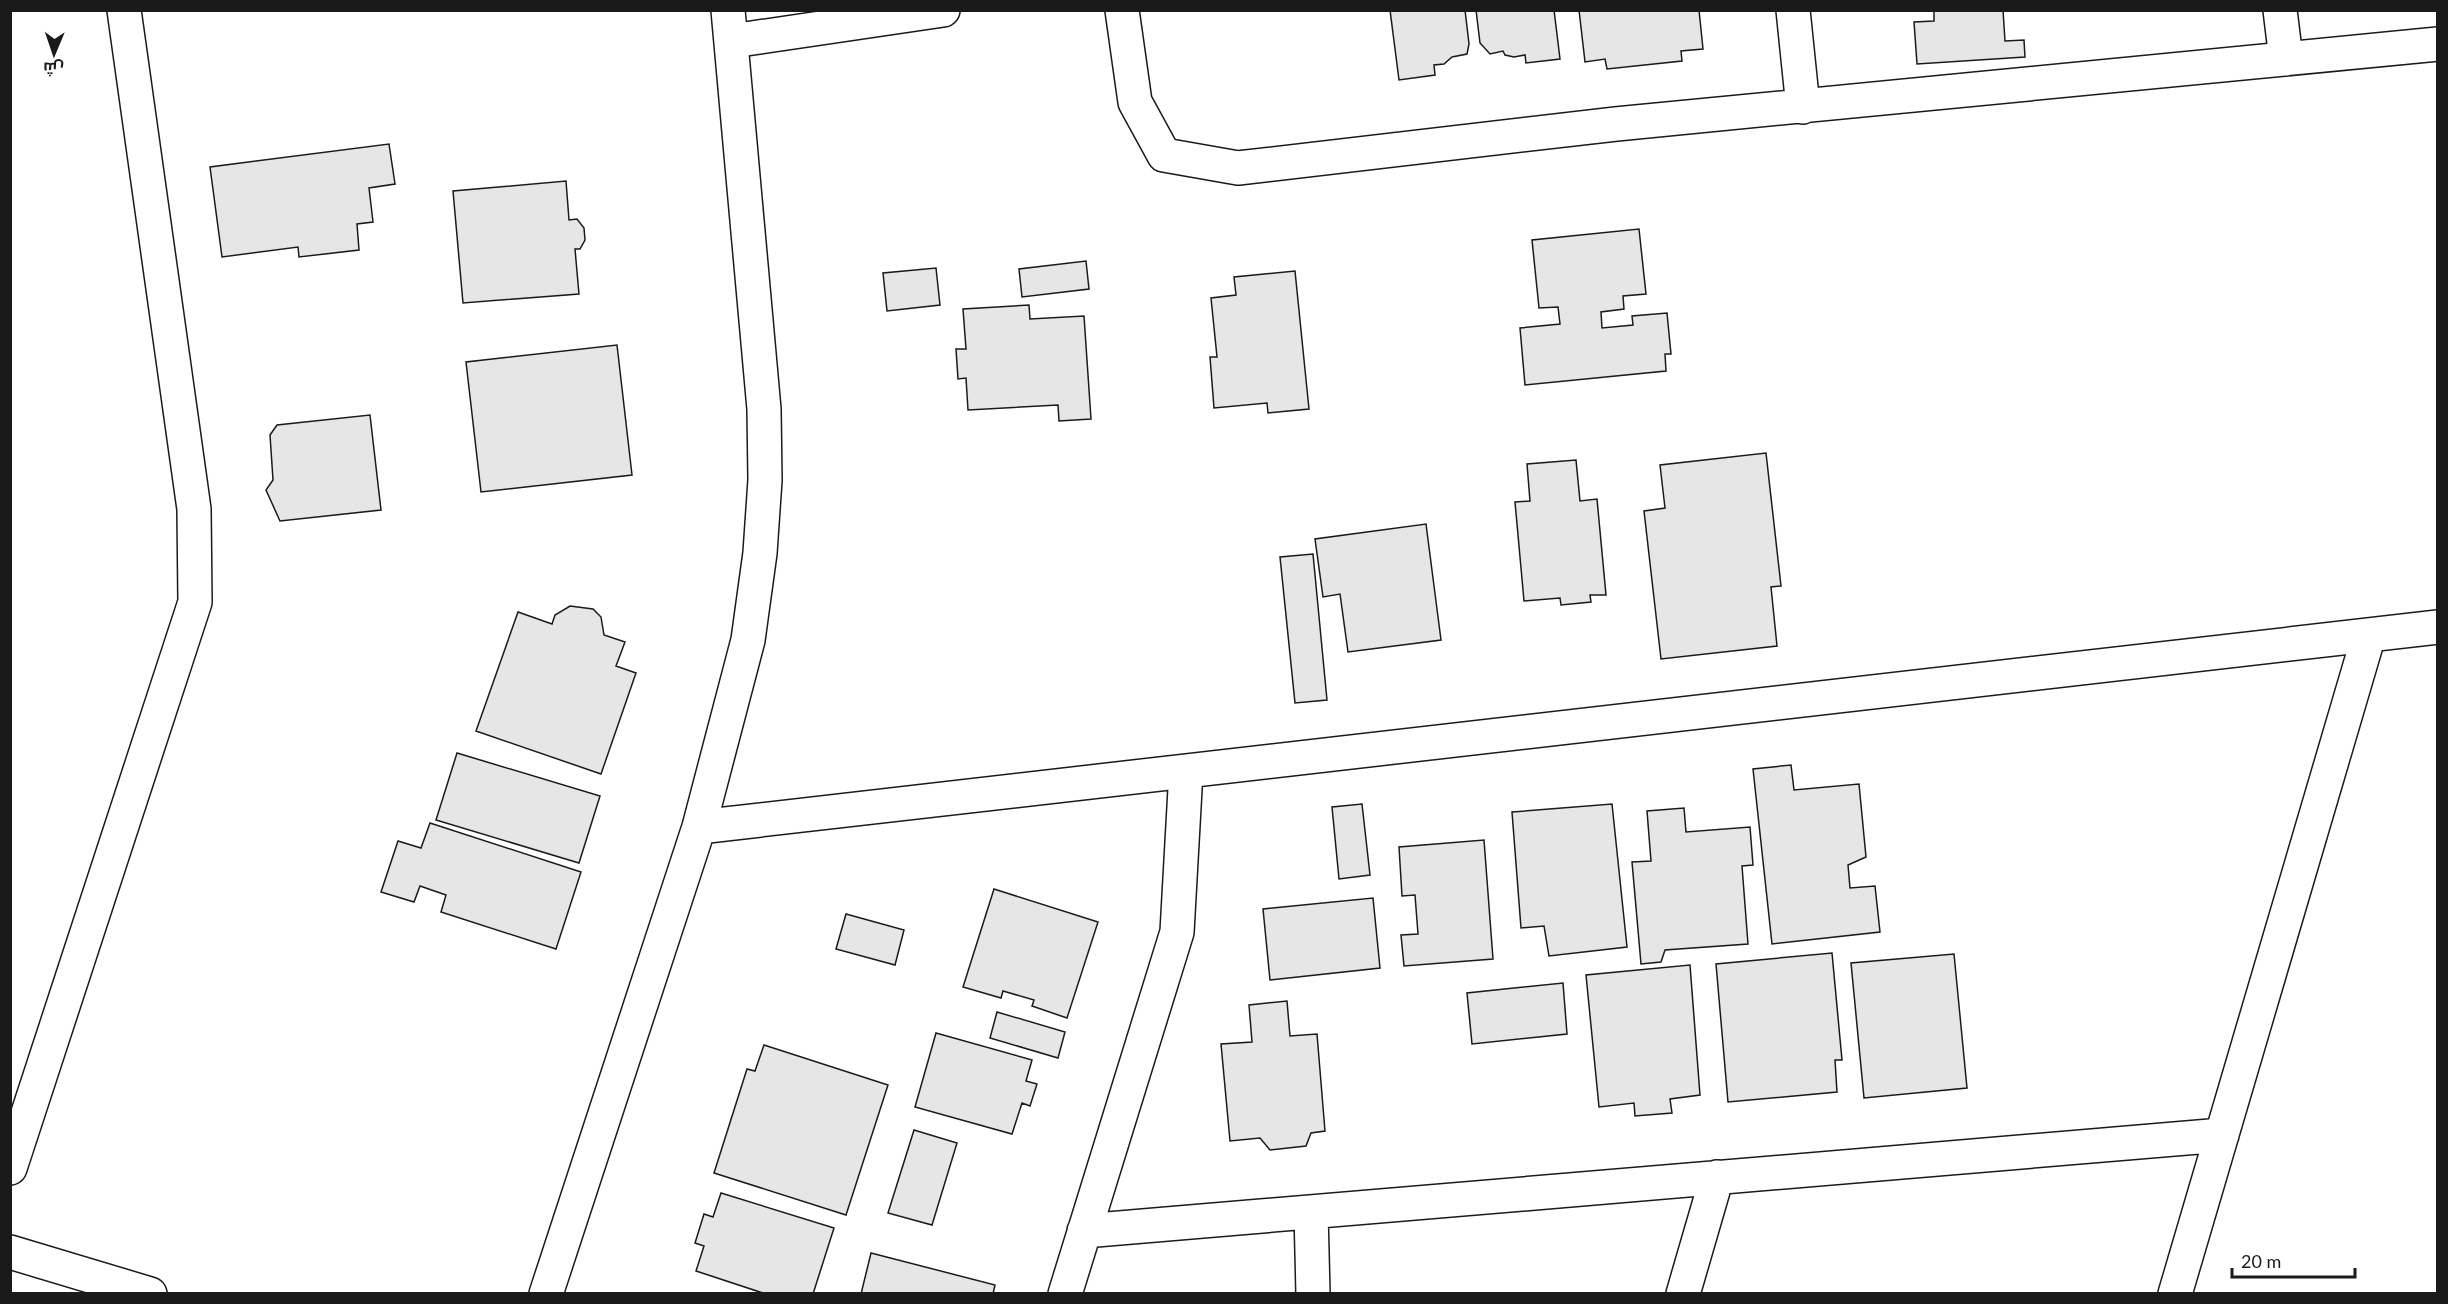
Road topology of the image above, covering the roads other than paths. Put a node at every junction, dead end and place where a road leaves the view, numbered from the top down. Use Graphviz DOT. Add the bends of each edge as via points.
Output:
graph roads {
  1 [pos="124,10"];
  2 [pos="943,10"];
  3 [pos="1122,10"];
  4 [pos="1793,10"];
  5 [pos="2280,10"];
  6 [pos="730,26"];
  7 [pos="2438,44"];
  8 [pos="2286,59"];
  9 [pos="1803,107"];
  10 [pos="2438,627"];
  11 [pos="2369,635"];
  12 [pos="1186,771"];
  13 [pos="699,827"];
  14 [pos="2222,1135"];
  15 [pos="10,1168"];
  16 [pos="1717,1177"];
  17 [pos="1311,1212"];
  18 [pos="1084,1231"];
  19 [pos="10,1252"];
  20 [pos="150,1293"];
  21 [pos="546,1293"];
  22 [pos="1065,1293"];
  23 [pos="1313,1293"];
  24 [pos="1683,1293"];
  25 [pos="2175,1293"];
  1 -- 15 [label="street" via="194,508 195,602"];
  2 -- 6 [label="street"];
  3 -- 9 [label="street" via="1136,102 1164,155 1238,168 1616,124"];
  4 -- 9 [label="street"];
  5 -- 8 [label="street"];
  6 -- 13 [label="street" via="758,321 765,480 748,640"];
  7 -- 8 [label="street"];
  8 -- 9 [label="street"];
  10 -- 11 [label="street"];
  11 -- 12 [label="street"];
  11 -- 14 [label="street"];
  12 -- 13 [label="street"];
  12 -- 18 [label="street" via="1176,932"];
  13 -- 21 [label="street"];
  14 -- 16 [label="street"];
  14 -- 25 [label="street"];
  16 -- 17 [label="street"];
  16 -- 24 [label="street"];
  17 -- 18 [label="street"];
  17 -- 23 [label="street"];
  18 -- 22 [label="street"];
  19 -- 20 [label="street"];
}
